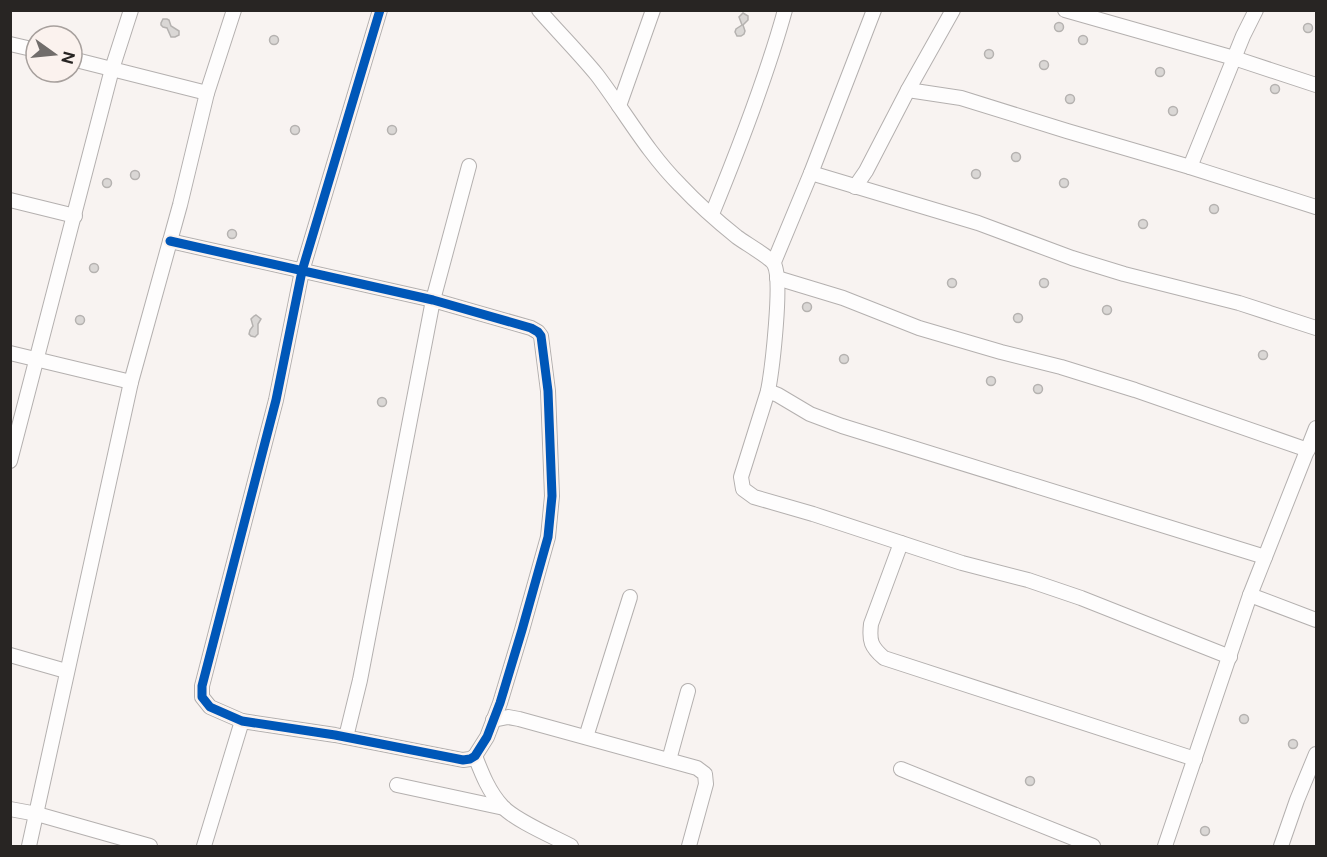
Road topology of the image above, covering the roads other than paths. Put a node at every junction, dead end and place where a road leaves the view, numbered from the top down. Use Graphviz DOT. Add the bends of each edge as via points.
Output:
graph roads {
  1 [pos="131,10"];
  2 [pos="234,10"];
  3 [pos="380,10"];
  4 [pos="539,10"];
  5 [pos="653,10"];
  6 [pos="785,10"];
  7 [pos="874,10"];
  8 [pos="953,10"];
  9 [pos="1065,10"];
  10 [pos="1256,10"];
  11 [pos="1092,14"];
  12 [pos="1234,58"];
  13 [pos="84,62"];
  14 [pos="112,69"];
  15 [pos="1317,85"];
  16 [pos="908,90"];
  17 [pos="207,93"];
  18 [pos="619,106"];
  19 [pos="470,166"];
  20 [pos="1190,166"];
  21 [pos="811,173"];
  22 [pos="855,187"];
  23 [pos="10,200"];
  24 [pos="1317,207"];
  25 [pos="712,214"];
  26 [pos="75,216"];
  27 [pos="170,241"];
  28 [pos="774,262"];
  29 [pos="302,271"];
  30 [pos="777,278"];
  31 [pos="433,300"];
  32 [pos="1317,328"];
  33 [pos="10,353"];
  34 [pos="38,359"];
  35 [pos="131,382"];
  36 [pos="768,391"];
  37 [pos="1317,428"];
  38 [pos="1308,450"];
  39 [pos="10,461"];
  40 [pos="901,543"];
  41 [pos="1265,557"];
  42 [pos="1250,595"];
  43 [pos="630,597"];
  44 [pos="1317,620"];
  45 [pos="10,655"];
  46 [pos="1230,657"];
  47 [pos="66,671"];
  48 [pos="688,692"];
  49 [pos="493,720"];
  50 [pos="242,721"];
  51 [pos="346,737"];
  52 [pos="586,737"];
  53 [pos="1317,754"];
  54 [pos="475,756"];
  55 [pos="1195,759"];
  56 [pos="669,760"];
  57 [pos="901,769"];
  58 [pos="397,785"];
  59 [pos="504,808"];
  60 [pos="10,809"];
  61 [pos="37,814"];
  62 [pos="29,846"];
  63 [pos="150,846"];
  64 [pos="204,846"];
  65 [pos="572,846"];
  66 [pos="689,846"];
  67 [pos="1093,846"];
  68 [pos="1165,846"];
  69 [pos="1281,846"];
  1 -- 14 [label="street"];
  2 -- 17 [label="street"];
  3 -- 29 [label="street"];
  4 -- 18 [label="street"];
  5 -- 18 [label="street"];
  6 -- 25 [label="street"];
  7 -- 21 [label="street"];
  8 -- 16 [label="street"];
  9 -- 11 [label="street"];
  10 -- 12 [label="street"];
  11 -- 12 [label="street"];
  12 -- 15 [label="street"];
  12 -- 20 [label="street"];
  13 -- 14 [label="street"];
  14 -- 17 [label="street"];
  14 -- 26 [label="street"];
  16 -- 20 [label="street" via="961,98"];
  16 -- 22 [label="street"];
  17 -- 27 [label="street"];
  18 -- 25 [label="street" via="658,162"];
  19 -- 31 [label="street"];
  20 -- 24 [label="street"];
  21 -- 22 [label="street"];
  21 -- 28 [label="street"];
  22 -- 32 [label="street" via="978,223 1124,274 1239,303"];
  23 -- 26 [label="street"];
  25 -- 28 [label="street" via="735,236"];
  26 -- 34 [label="street"];
  27 -- 29 [label="street"];
  27 -- 35 [label="street"];
  28 -- 30 [label="street"];
  29 -- 31 [label="street"];
  29 -- 50 [label="street" via="276,400 202,686 202,697 210,707"];
  30 -- 36 [label="street"];
  30 -- 38 [label="street" via="843,298 919,328 1093,377"];
  31 -- 49 [label="street" via="531,328 538,332 542,342 552,496 548,537"];
  31 -- 51 [label="street"];
  33 -- 34 [label="street"];
  34 -- 35 [label="street"];
  34 -- 39 [label="street"];
  35 -- 47 [label="street"];
  36 -- 40 [label="street" via="741,477 743,489 754,497"];
  36 -- 41 [label="street" via="842,426"];
  37 -- 38 [label="street"];
  38 -- 41 [label="street"];
  40 -- 46 [label="street" via="1081,598"];
  40 -- 55 [label="street" via="871,624 872,645 884,658"];
  41 -- 42 [label="street"];
  42 -- 44 [label="street"];
  42 -- 46 [label="street"];
  43 -- 52 [label="street"];
  45 -- 47 [label="street"];
  46 -- 55 [label="street"];
  47 -- 61 [label="street"];
  48 -- 56 [label="street"];
  49 -- 52 [label="street" via="519,718"];
  49 -- 54 [label="street"];
  50 -- 51 [label="street"];
  50 -- 64 [label="street"];
  51 -- 54 [label="street" via="463,760"];
  52 -- 56 [label="street"];
  53 -- 69 [label="street"];
  54 -- 59 [label="street" via="491,791"];
  55 -- 68 [label="street"];
  56 -- 66 [label="street" via="697,768 706,778"];
  57 -- 67 [label="street"];
  58 -- 59 [label="street"];
  59 -- 65 [label="street"];
  60 -- 61 [label="street"];
  61 -- 62 [label="street"];
  61 -- 63 [label="street"];
}
